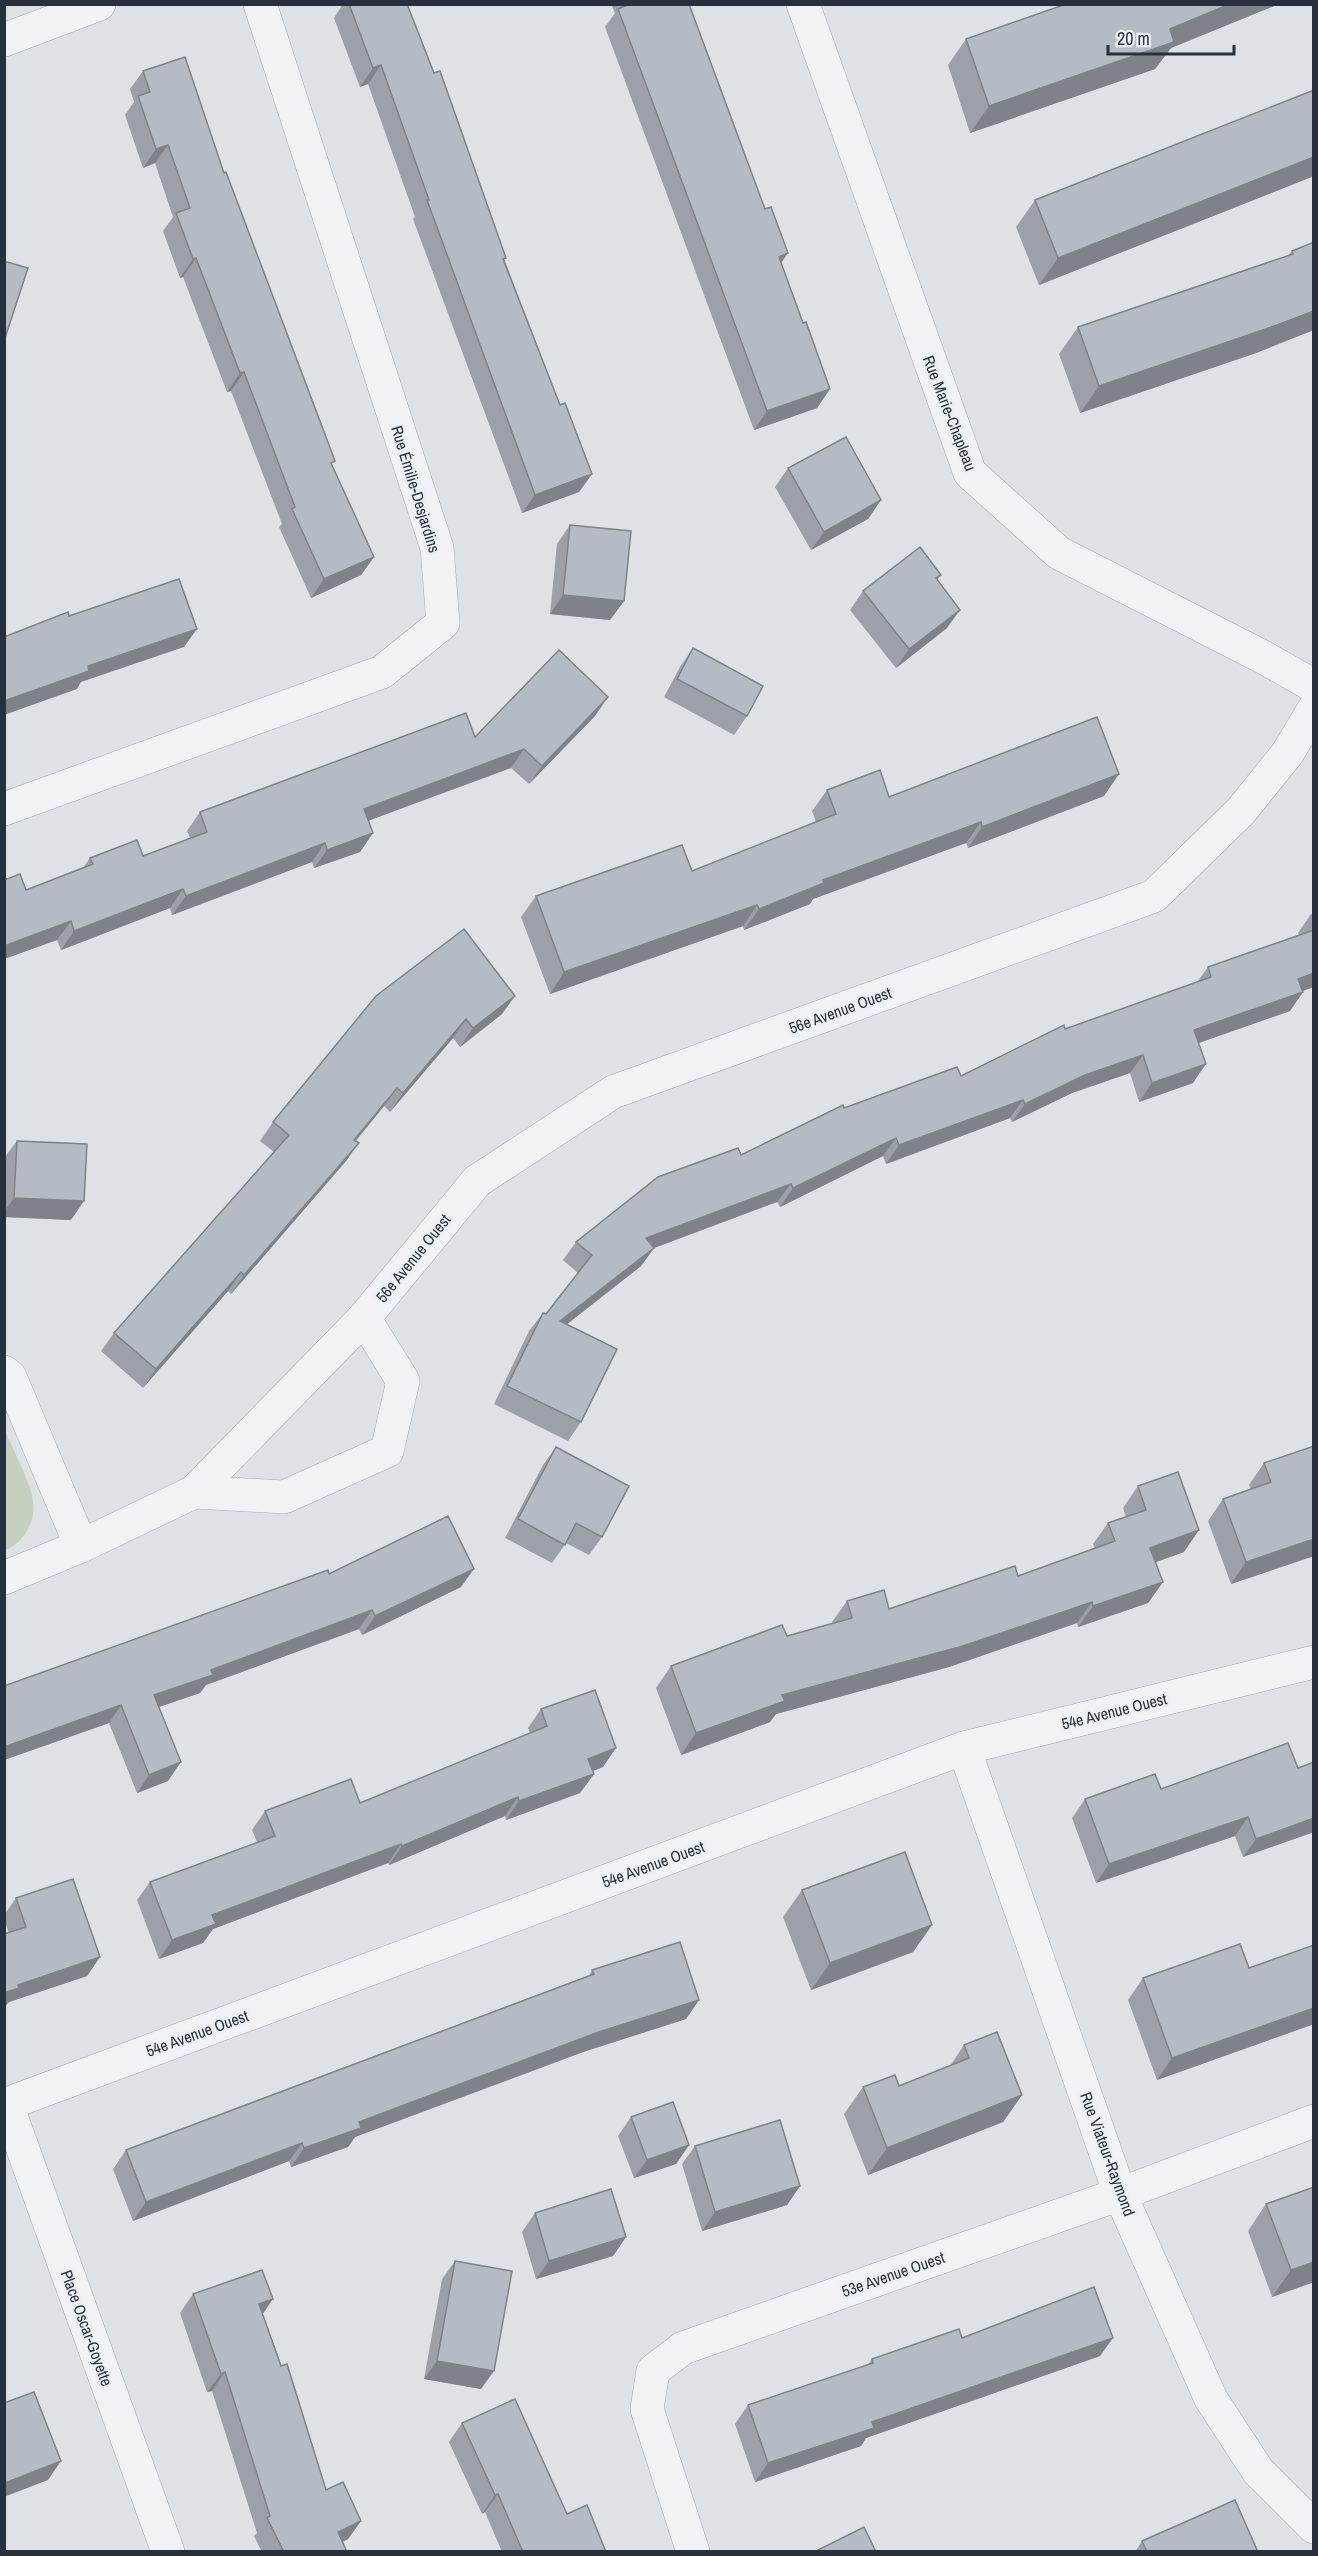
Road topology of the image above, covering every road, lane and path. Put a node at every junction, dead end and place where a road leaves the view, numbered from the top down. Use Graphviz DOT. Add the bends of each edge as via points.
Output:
graph roads {
  1 [pos="99,4"];
  2 [pos="260,4"];
  3 [pos="802,4"];
  4 [pos="4,40"];
  5 [pos="1314,686"];
  6 [pos="1314,709"];
  7 [pos="4,809"];
  8 [pos="364,1318"];
  9 [pos="4,1372"];
  10 [pos="194,1492"];
  11 [pos="81,1546"];
  12 [pos="4,1578"];
  13 [pos="1314,1662"];
  14 [pos="964,1748"];
  15 [pos="6,2105"];
  16 [pos="1314,2121"];
  17 [pos="1120,2194"];
  18 [pos="1314,2527"];
  19 [pos="168,2552"];
  20 [pos="693,2552"];
  1 -- 4 [label="street"];
  2 -- 7 [label="street, Rue Émilie-Desjardins" via="437,548 442,623 382,672"];
  3 -- 5 [label="street, Rue Marie-Chapleau" via="970,473 1059,553"];
  6 -- 8 [label="street, 56e Avenue Ouest" via="1287,754 1241,811 1154,896 613,1092 477,1181"];
  8 -- 10 [label="street, 56e Avenue Ouest"];
  8 -- 10 [label="street, 56e Avenue Ouest" via="403,1381 387,1451 284,1497"];
  9 -- 11 [label="street" via="10,1377"];
  10 -- 11 [label="street, 56e Avenue Ouest"];
  11 -- 12 [label="street, 56e Avenue Ouest"];
  13 -- 14 [label="street, 54e Avenue Ouest"];
  14 -- 15 [label="street, 54e Avenue Ouest"];
  14 -- 17 [label="street, Rue Viateur-Raymond"];
  15 -- 19 [label="street, Place Oscar-Goyette"];
  16 -- 17 [label="street, 53e Avenue Ouest"];
  17 -- 18 [label="street, Rue Viateur-Raymond" via="1211,2399 1258,2471"];
  17 -- 20 [label="street, 53e Avenue Ouest" via="683,2348 654,2371 647,2409"];
}
